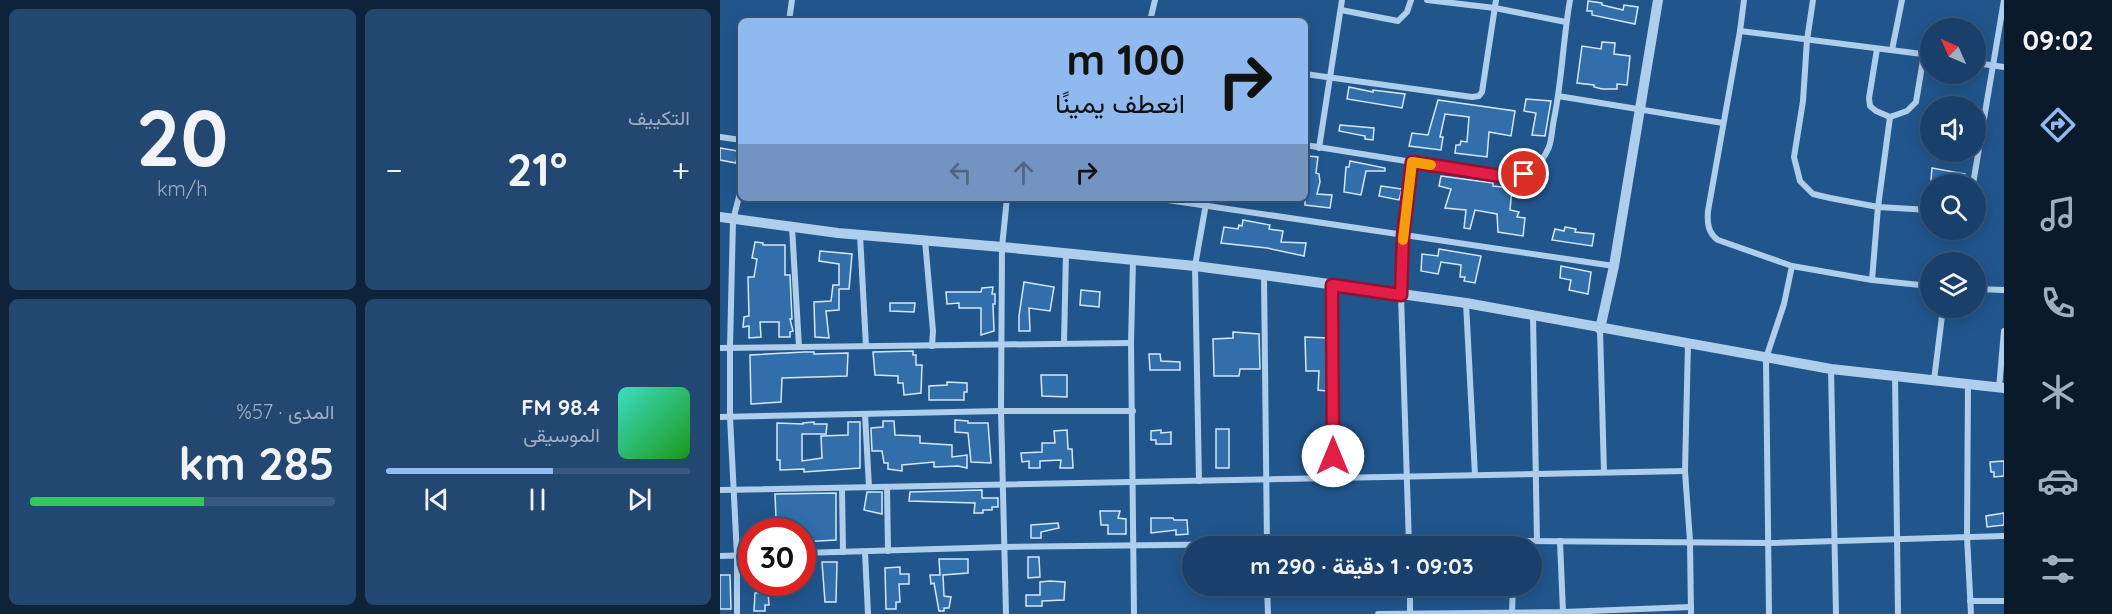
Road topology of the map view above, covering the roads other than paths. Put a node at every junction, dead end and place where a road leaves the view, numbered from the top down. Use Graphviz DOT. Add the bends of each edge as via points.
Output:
graph roads {
  1 [pos="792,0"];
  2 [pos="1155,0"];
  3 [pos="1342,0"];
  4 [pos="1411,0"];
  5 [pos="1427,0"];
  6 [pos="1496,0"];
  7 [pos="1570,0"];
  8 [pos="1658,0"];
  9 [pos="1744,0"];
  10 [pos="1813,0"];
  11 [pos="1902,0"];
  12 [pos="2004,0"];
  13 [pos="1495,9"];
  14 [pos="1341,10"];
  15 [pos="789,18"];
  16 [pos="1151,18"];
  17 [pos="1566,22"];
  18 [pos="1740,31"];
  19 [pos="1807,40"];
  20 [pos="1876,49"];
  21 [pos="1892,50"];
  22 [pos="1920,53"];
  23 [pos="1986,64"];
  24 [pos="1992,65"];
  25 [pos="2004,67"];
  26 [pos="1308,74"];
  27 [pos="1329,78"];
  28 [pos="1920,84"];
  29 [pos="1558,96"];
  30 [pos="1638,111"];
  31 [pos="1890,117"];
  32 [pos="1723,123"];
  33 [pos="720,137"];
  34 [pos="738,140"];
  35 [pos="1308,145"];
  36 [pos="1319,147"];
  37 [pos="1412,162"];
  38 [pos="1975,174"];
  39 [pos="738,201"];
  40 [pos="1007,201"];
  41 [pos="1174,201"];
  42 [pos="1207,201"];
  43 [pos="1206,206"];
  44 [pos="1878,207"];
  45 [pos="1920,209"];
  46 [pos="720,217"];
  47 [pos="733,220"];
  48 [pos="792,227"];
  49 [pos="860,235"];
  50 [pos="1403,236"];
  51 [pos="925,240"];
  52 [pos="1002,247"];
  53 [pos="1066,253"];
  54 [pos="1133,260"];
  55 [pos="1195,266"];
  56 [pos="1614,266"];
  57 [pos="1792,266"];
  58 [pos="1264,275"];
  59 [pos="1872,280"];
  60 [pos="1332,285"];
  61 [pos="1920,285"];
  62 [pos="1986,289"];
  63 [pos="2004,290"];
  64 [pos="1401,295"];
  65 [pos="1466,303"];
  66 [pos="1533,315"];
  67 [pos="1942,318"];
  68 [pos="1600,329"];
  69 [pos="2004,331"];
  70 [pos="1688,342"];
  71 [pos="1131,343"];
  72 [pos="1064,344"];
  73 [pos="1002,345"];
  74 [pos="866,346"];
  75 [pos="932,346"];
  76 [pos="799,347"];
  77 [pos="720,348"];
  78 [pos="730,348"];
  79 [pos="1766,358"];
  80 [pos="1831,369"];
  81 [pos="1895,376"];
  82 [pos="1934,380"];
  83 [pos="1968,384"];
  84 [pos="2002,388"];
  85 [pos="1001,411"];
  86 [pos="1132,411"];
  87 [pos="865,414"];
  88 [pos="720,417"];
  89 [pos="730,417"];
  90 [pos="1685,471"];
  91 [pos="1604,472"];
  92 [pos="1536,474"];
  93 [pos="1475,475"];
  94 [pos="1408,476"];
  95 [pos="1333,478"];
  96 [pos="1266,479"];
  97 [pos="1199,481"];
  98 [pos="1132,482"];
  99 [pos="1004,485"];
  100 [pos="869,487"];
  101 [pos="887,487"];
  102 [pos="842,488"];
  103 [pos="720,490"];
  104 [pos="734,490"];
  105 [pos="1266,536"];
  106 [pos="1409,536"];
  107 [pos="1537,536"];
  108 [pos="1966,536"];
  109 [pos="2004,536"];
  110 [pos="1896,538"];
  111 [pos="1834,540"];
  112 [pos="1542,541"];
  113 [pos="1560,541"];
  114 [pos="1690,541"];
  115 [pos="1768,543"];
  116 [pos="1133,546"];
  117 [pos="1182,546"];
  118 [pos="1004,547"];
  119 [pos="888,551"];
  120 [pos="843,552"];
  121 [pos="865,552"];
  122 [pos="816,553"];
  123 [pos="720,555"];
  124 [pos="737,556"];
  125 [pos="1268,596"];
  126 [pos="1410,596"];
  127 [pos="1513,596"];
  128 [pos="1970,601"];
  129 [pos="2004,601"];
  130 [pos="1691,610"];
  131 [pos="1563,612"];
  132 [pos="1512,613"];
  133 [pos="1539,613"];
  134 [pos="737,614"];
  135 [pos="868,614"];
  136 [pos="1006,614"];
  137 [pos="1134,614"];
  138 [pos="1268,614"];
  139 [pos="1378,614"];
  140 [pos="1410,614"];
  141 [pos="1769,614"];
  142 [pos="1836,614"];
  143 [pos="1898,614"];
  144 [pos="1971,614"];
  1 -- 15 [label="street"];
  2 -- 16 [label="street"];
  3 -- 14 [label="street"];
  4 -- 14 [label="street" via="1398,21"];
  5 -- 13 [label="street"];
  6 -- 13 [label="street"];
  7 -- 17 [label="street"];
  8 -- 30 [label="street"];
  9 -- 18 [label="street"];
  10 -- 19 [label="street"];
  11 -- 21 [label="street"];
  12 -- 24 [label="street"];
  13 -- 17 [label="street"];
  13 -- 27 [label="street" via="1479,96"];
  14 -- 27 [label="street"];
  17 -- 29 [label="street"];
  18 -- 19 [label="street"];
  18 -- 32 [label="street"];
  19 -- 20 [label="street"];
  19 -- 44 [label="street" via="1794,157 1800,181 1813,194"];
  20 -- 21 [label="street"];
  20 -- 31 [label="street" via="1870,105"];
  21 -- 22 [label="street"];
  23 -- 24 [label="street"];
  24 -- 25 [label="street"];
  24 -- 38 [label="street"];
  26 -- 27 [label="street"];
  27 -- 36 [label="street"];
  28 -- 31 [label="street" via="1916,102 1907,111"];
  29 -- 30 [label="street"];
  29 -- 37 [label="street" via="1549,146 1539,163 1524,174 1507,177"];
  30 -- 32 [label="street"];
  30 -- 56 [label="street"];
  31 -- 44 [label="street"];
  32 -- 57 [label="street" via="1707,221 1712,235"];
  33 -- 34 [label="street"];
  35 -- 36 [label="street"];
  36 -- 37 [label="street"];
  37 -- 50 [label="street"];
  39 -- 47 [label="street"];
  40 -- 52 [label="street"];
  41 -- 43 [label="street"];
  42 -- 43 [label="street"];
  43 -- 50 [label="street"];
  43 -- 55 [label="street"];
  44 -- 45 [label="street"];
  44 -- 59 [label="street"];
  46 -- 47 [label="street"];
  47 -- 48 [label="street"];
  47 -- 78 [label="street"];
  48 -- 49 [label="street"];
  48 -- 76 [label="street"];
  49 -- 51 [label="street"];
  49 -- 74 [label="street"];
  50 -- 56 [label="street"];
  50 -- 64 [label="street"];
  51 -- 52 [label="street"];
  51 -- 75 [label="street"];
  52 -- 53 [label="street"];
  52 -- 73 [label="street"];
  53 -- 54 [label="street"];
  53 -- 72 [label="street"];
  54 -- 55 [label="street"];
  54 -- 71 [label="street"];
  55 -- 58 [label="street"];
  55 -- 97 [label="street"];
  56 -- 68 [label="street"];
  57 -- 59 [label="street"];
  57 -- 79 [label="street"];
  58 -- 60 [label="street"];
  58 -- 96 [label="street"];
  59 -- 61 [label="street"];
  60 -- 64 [label="street"];
  60 -- 95 [label="street"];
  62 -- 63 [label="street"];
  64 -- 65 [label="street"];
  64 -- 94 [label="street"];
  65 -- 66 [label="street"];
  65 -- 93 [label="street"];
  66 -- 68 [label="street"];
  66 -- 92 [label="street"];
  67 -- 82 [label="street"];
  68 -- 70 [label="street"];
  68 -- 91 [label="street"];
  69 -- 84 [label="street"];
  70 -- 79 [label="street"];
  70 -- 90 [label="street"];
  71 -- 72 [label="street"];
  71 -- 86 [label="street"];
  72 -- 73 [label="street"];
  73 -- 75 [label="street"];
  73 -- 85 [label="street"];
  74 -- 75 [label="street"];
  74 -- 76 [label="street"];
  76 -- 78 [label="street"];
  77 -- 78 [label="street"];
  78 -- 89 [label="street"];
  79 -- 80 [label="street"];
  79 -- 115 [label="street"];
  80 -- 81 [label="street"];
  80 -- 111 [label="street"];
  81 -- 82 [label="street"];
  81 -- 110 [label="street"];
  82 -- 83 [label="street"];
  83 -- 84 [label="street"];
  83 -- 108 [label="street"];
  85 -- 86 [label="street"];
  85 -- 87 [label="street"];
  85 -- 99 [label="street"];
  86 -- 98 [label="street"];
  87 -- 89 [label="street"];
  87 -- 100 [label="street"];
  88 -- 89 [label="street"];
  89 -- 104 [label="street"];
  90 -- 91 [label="street"];
  90 -- 114 [label="street"];
  91 -- 92 [label="street"];
  92 -- 93 [label="street"];
  92 -- 107 [label="street"];
  93 -- 94 [label="street"];
  94 -- 95 [label="street"];
  94 -- 106 [label="street"];
  95 -- 96 [label="street"];
  96 -- 97 [label="street"];
  96 -- 105 [label="street"];
  97 -- 98 [label="street"];
  98 -- 99 [label="street"];
  98 -- 116 [label="street"];
  99 -- 101 [label="street"];
  99 -- 118 [label="street"];
  100 -- 101 [label="street"];
  100 -- 102 [label="street"];
  101 -- 119 [label="street"];
  102 -- 104 [label="street"];
  102 -- 120 [label="street"];
  103 -- 104 [label="street"];
  104 -- 124 [label="street"];
  108 -- 109 [label="street"];
  108 -- 110 [label="street"];
  108 -- 128 [label="street"];
  110 -- 111 [label="street"];
  110 -- 143 [label="street"];
  111 -- 115 [label="street"];
  111 -- 142 [label="street"];
  112 -- 113 [label="street"];
  113 -- 114 [label="street"];
  113 -- 131 [label="street"];
  114 -- 115 [label="street"];
  114 -- 130 [label="street"];
  115 -- 141 [label="street"];
  116 -- 117 [label="street"];
  116 -- 118 [label="street"];
  116 -- 137 [label="street"];
  118 -- 119 [label="street"];
  118 -- 136 [label="street"];
  119 -- 121 [label="street"];
  120 -- 121 [label="street"];
  120 -- 122 [label="street"];
  121 -- 135 [label="street"];
  123 -- 124 [label="street"];
  124 -- 134 [label="street"];
  125 -- 138 [label="street"];
  126 -- 140 [label="street"];
  127 -- 132 [label="street"];
  128 -- 129 [label="street"];
  128 -- 144 [label="street"];
  130 -- 131 [label="street"];
  131 -- 133 [label="street"];
  132 -- 133 [label="street"];
  132 -- 140 [label="street"];
  139 -- 140 [label="street"];
}
